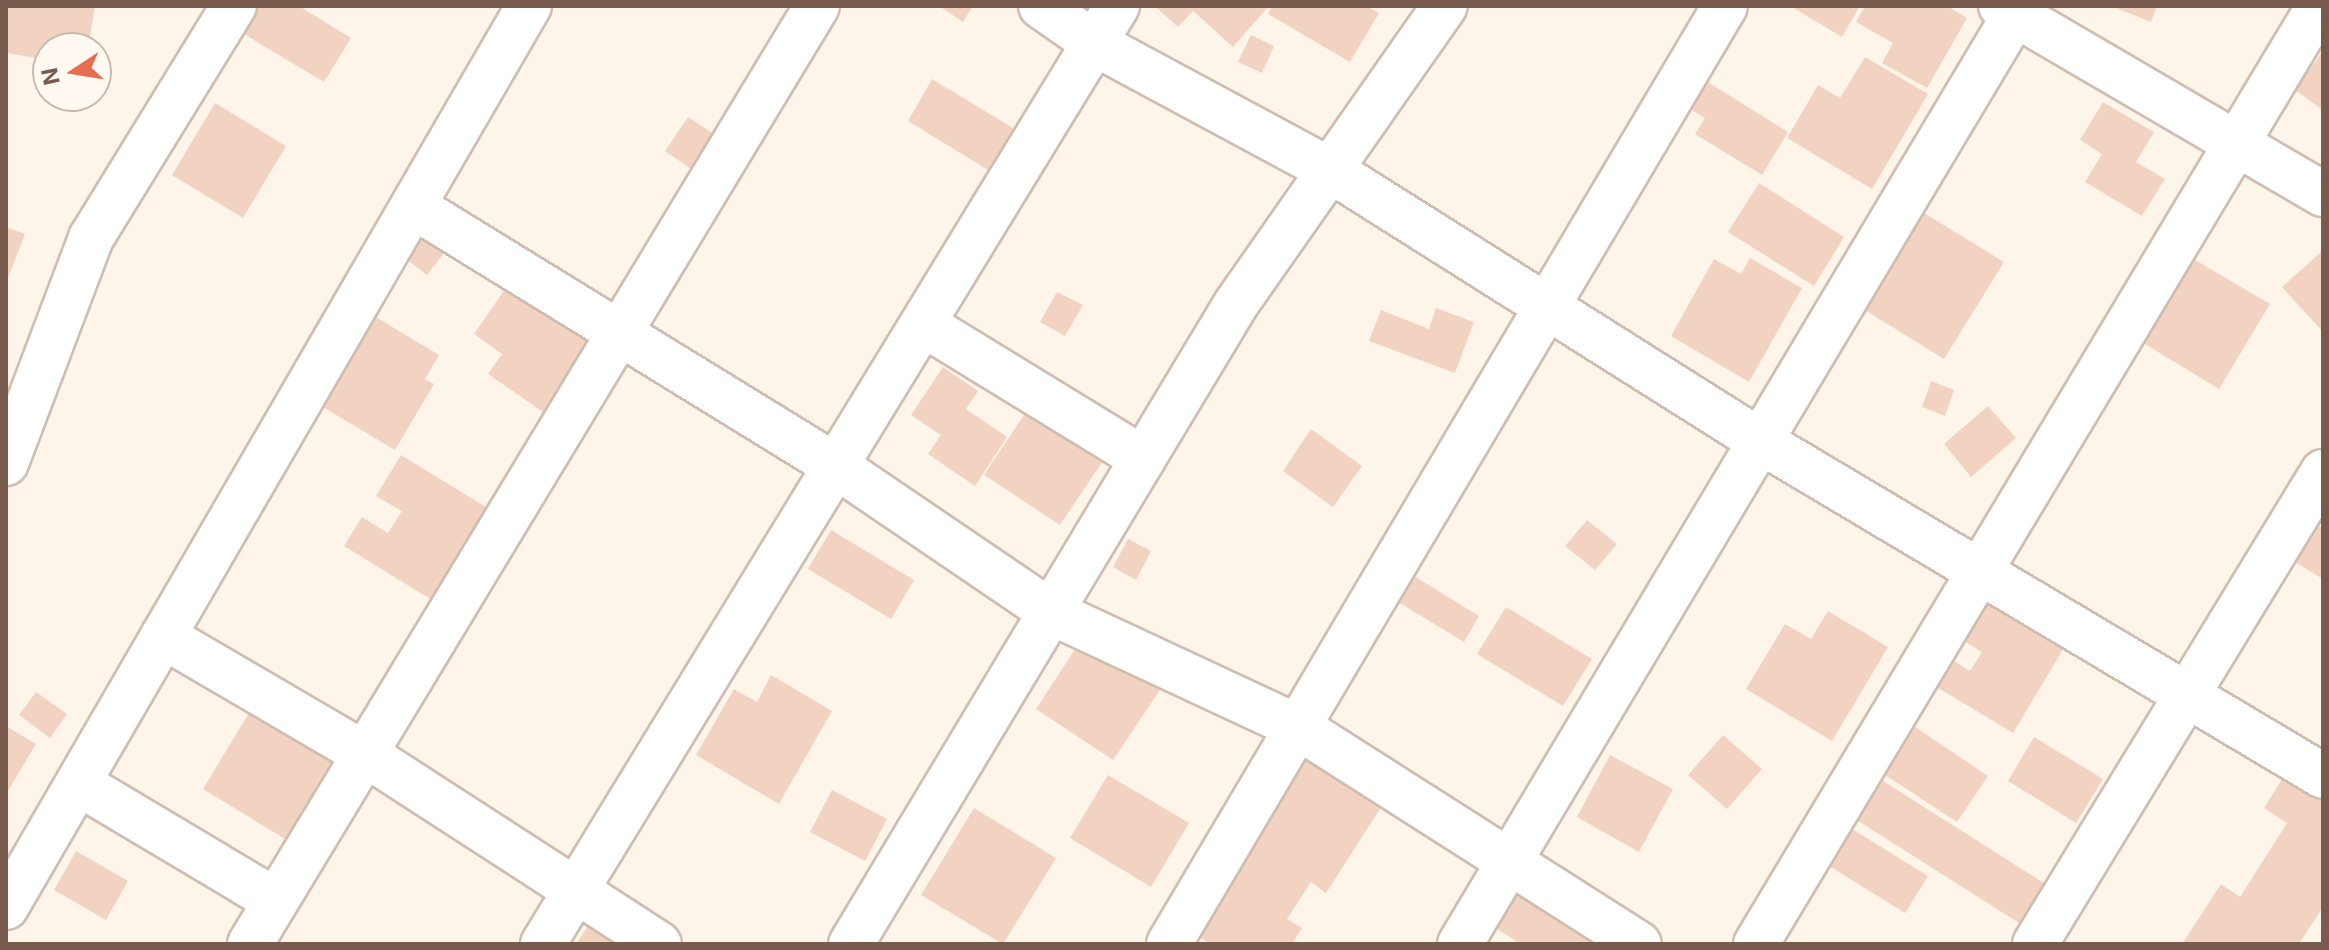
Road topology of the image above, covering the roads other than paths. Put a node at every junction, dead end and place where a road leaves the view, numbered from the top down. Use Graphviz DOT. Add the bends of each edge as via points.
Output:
graph roads {
  1 [pos="234,6"];
  2 [pos="529,6"];
  3 [pos="817,6"];
  4 [pos="1041,6"];
  5 [pos="1117,6"];
  6 [pos="1445,6"];
  7 [pos="1725,6"];
  8 [pos="2319,6"];
  9 [pos="2012,9"];
  10 [pos="1094,43"];
  11 [pos="2241,146"];
  12 [pos="1335,173"];
  13 [pos="2323,194"];
  14 [pos="413,206"];
  15 [pos="1549,304"];
  16 [pos="923,324"];
  17 [pos="619,334"];
  18 [pos="1760,441"];
  19 [pos="1143,459"];
  20 [pos="6,463"];
  21 [pos="836,466"];
  22 [pos="2323,472"];
  23 [pos="1981,573"];
  24 [pos="1051,612"];
  25 [pos="163,636"];
  26 [pos="2188,694"];
  27 [pos="1298,727"];
  28 [pos="365,754"];
  29 [pos="2323,776"];
  30 [pos="78,783"];
  31 [pos="1510,859"];
  32 [pos="577,888"];
  33 [pos="276,901"];
  34 [pos="6,907"];
  35 [pos="250,944"];
  36 [pos="543,944"];
  37 [pos="659,944"];
  38 [pos="851,944"];
  39 [pos="1169,944"];
  40 [pos="1460,944"];
  41 [pos="1639,944"];
  42 [pos="1756,944"];
  43 [pos="2035,944"];
  1 -- 20 [label="street" via="91,238"];
  2 -- 14 [label="street"];
  3 -- 17 [label="street"];
  4 -- 10 [label="street"];
  5 -- 10 [label="street"];
  6 -- 12 [label="street"];
  7 -- 15 [label="street"];
  8 -- 11 [label="street"];
  9 -- 11 [label="street"];
  9 -- 18 [label="street"];
  10 -- 12 [label="street"];
  10 -- 16 [label="street"];
  11 -- 13 [label="street"];
  11 -- 23 [label="street"];
  12 -- 15 [label="street"];
  12 -- 19 [label="street" via="1236,304"];
  14 -- 17 [label="street"];
  14 -- 25 [label="street"];
  15 -- 18 [label="street"];
  15 -- 27 [label="street"];
  16 -- 19 [label="street"];
  16 -- 21 [label="street"];
  17 -- 21 [label="street"];
  17 -- 28 [label="street"];
  18 -- 23 [label="street"];
  18 -- 31 [label="street"];
  19 -- 24 [label="street"];
  21 -- 24 [label="street"];
  21 -- 32 [label="street"];
  22 -- 26 [label="street"];
  23 -- 26 [label="street"];
  23 -- 42 [label="street"];
  24 -- 27 [label="street"];
  24 -- 38 [label="street"];
  25 -- 28 [label="street"];
  25 -- 30 [label="street"];
  26 -- 29 [label="street"];
  26 -- 43 [label="street"];
  27 -- 31 [label="street"];
  27 -- 39 [label="street"];
  28 -- 32 [label="street"];
  28 -- 33 [label="street"];
  30 -- 33 [label="street"];
  30 -- 34 [label="street"];
  31 -- 40 [label="street"];
  31 -- 41 [label="street"];
  32 -- 36 [label="street"];
  32 -- 37 [label="street"];
  33 -- 35 [label="street"];
}
